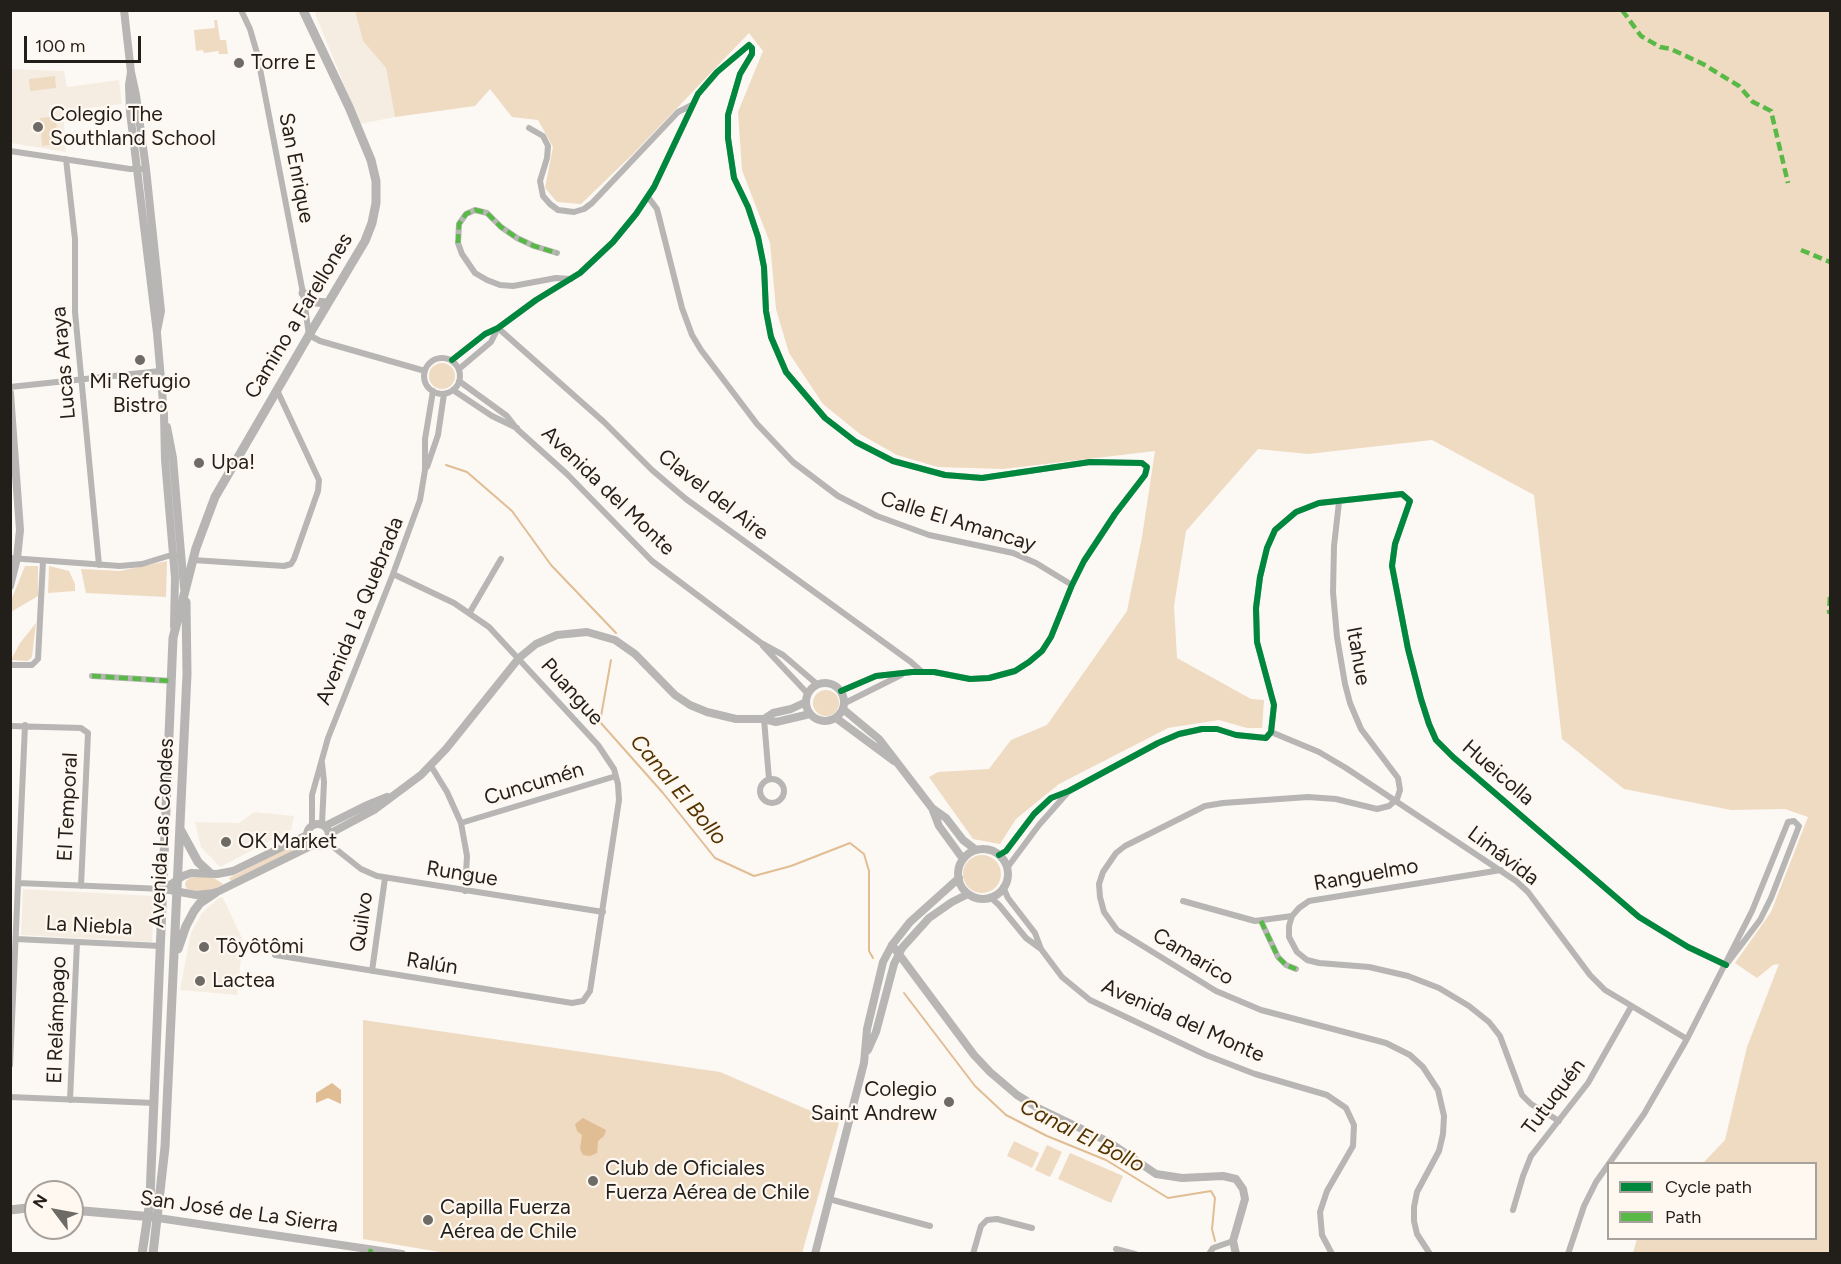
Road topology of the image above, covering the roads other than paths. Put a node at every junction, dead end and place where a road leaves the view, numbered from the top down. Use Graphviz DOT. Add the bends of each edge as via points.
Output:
graph roads {
  1 [pos="124,10"];
  2 [pos="241,10"];
  3 [pos="303,10"];
  4 [pos="131,72"];
  5 [pos="692,105"];
  6 [pos="529,128"];
  7 [pos="10,151"];
  8 [pos="66,159"];
  9 [pos="146,169"];
  10 [pos="136,170"];
  11 [pos="648,197"];
  12 [pos="557,253"];
  13 [pos="571,279"];
  14 [pos="303,293"];
  15 [pos="328,303"];
  16 [pos="498,328"];
  17 [pos="157,333"];
  18 [pos="309,334"];
  19 [pos="452,360"];
  20 [pos="459,369"];
  21 [pos="160,371"];
  22 [pos="425,371"];
  23 [pos="81,380"];
  24 [pos="459,381"];
  25 [pos="10,387"];
  26 [pos="276,390"];
  27 [pos="453,390"];
  28 [pos="433,391"];
  29 [pos="10,393"];
  30 [pos="444,394"];
  31 [pos="517,429"];
  32 [pos="425,470"];
  33 [pos="1339,502"];
  34 [pos="177,555"];
  35 [pos="14,558"];
  36 [pos="501,559"];
  37 [pos="193,560"];
  38 [pos="43,561"];
  39 [pos="99,565"];
  40 [pos="393,574"];
  41 [pos="1072,585"];
  42 [pos="10,586"];
  43 [pos="185,594"];
  44 [pos="470,612"];
  45 [pos="173,638"];
  46 [pos="761,643"];
  47 [pos="519,658"];
  48 [pos="10,665"];
  49 [pos="921,671"];
  50 [pos="904,673"];
  51 [pos="92,676"];
  52 [pos="172,681"];
  53 [pos="818,685"];
  54 [pos="841,691"];
  55 [pos="807,698"];
  56 [pos="844,706"];
  57 [pos="810,714"];
  58 [pos="836,718"];
  59 [pos="764,719"];
  60 [pos="25,725"];
  61 [pos="10,726"];
  62 [pos="1271,732"];
  63 [pos="895,761"];
  64 [pos="322,762"];
  65 [pos="431,766"];
  66 [pos="616,776"];
  67 [pos="770,779"];
  68 [pos="1069,791"];
  69 [pos="1396,800"];
  70 [pos="932,808"];
  71 [pos="461,823"];
  72 [pos="312,825"];
  73 [pos="180,829"];
  74 [pos="326,831"];
  75 [pos="307,835"];
  76 [pos="10,839"];
  77 [pos="20,839"];
  78 [pos="313,845"];
  79 [pos="976,850"];
  80 [pos="999,855"];
  81 [pos="963,859"];
  82 [pos="1007,868"];
  83 [pos="1501,870"];
  84 [pos="214,874"];
  85 [pos="386,878"];
  86 [pos="959,878"];
  87 [pos="178,879"];
  88 [pos="18,883"];
  89 [pos="81,886"];
  90 [pos="225,887"];
  91 [pos="1003,887"];
  92 [pos="164,889"];
  93 [pos="465,891"];
  94 [pos="177,892"];
  95 [pos="215,893"];
  96 [pos="968,894"];
  97 [pos="990,897"];
  98 [pos="1183,901"];
  99 [pos="14,912"];
  100 [pos="603,912"];
  101 [pos="1292,916"];
  102 [pos="1261,921"];
  103 [pos="16,939"];
  104 [pos="77,942"];
  105 [pos="892,945"];
  106 [pos="161,946"];
  107 [pos="1041,949"];
  108 [pos="899,954"];
  109 [pos="275,956"];
  110 [pos="174,962"];
  111 [pos="1726,965"];
  112 [pos="1296,969"];
  113 [pos="372,971"];
  114 [pos="12,982"];
  115 [pos="583,1001"];
  116 [pos="1630,1007"];
  117 [pos="1687,1039"];
  118 [pos="866,1054"];
  119 [pos="10,1065"];
  120 [pos="10,1097"];
  121 [pos="70,1100"];
  122 [pos="154,1103"];
  123 [pos="1559,1120"];
  124 [pos="1610,1162"];
  125 [pos="1607,1166"];
  126 [pos="829,1199"];
  127 [pos="1514,1210"];
  128 [pos="84,1211"];
  129 [pos="148,1217"];
  130 [pos="159,1218"];
  131 [pos="930,1226"];
  132 [pos="1032,1228"];
  133 [pos="1233,1241"];
  134 [pos="1116,1249"];
  135 [pos="370,1251"];
  136 [pos="142,1254"];
  137 [pos="153,1254"];
  138 [pos="402,1254"];
  139 [pos="815,1254"];
  140 [pos="973,1254"];
  141 [pos="1135,1254"];
  142 [pos="1209,1254"];
  143 [pos="1236,1254"];
  144 [pos="1332,1254"];
  145 [pos="1430,1254"];
  146 [pos="1568,1254"];
  1 -- 4 [label="street, Avenida Las Condes"];
  2 -- 14 [label="street, San Enrique" via="257,52"];
  3 -- 15 [label="main road, Camino a Farellones" via="350,107 376,181 369,232"];
  4 -- 9 [label="street, Avenida Las Condes"];
  4 -- 10 [label="street, Avenida Las Condes" via="130,112"];
  5 -- 6 [label="street" via="678,112 592,203 574,212 558,210 543,196 540,181 548,146 543,136"];
  5 -- 11 [label="street"];
  5 -- 41 [label="street" via="711,78 749,45 752,54 740,74 728,115 734,178 758,237 771,337 786,372 825,418 856,442 893,461 945,475 982,478 1090,462 1142,463 1147,467 1093,546"];
  7 -- 8 [label="street"];
  8 -- 10 [label="street"];
  8 -- 23 [label="street, Lucas Araya" via="75,239 74,288"];
  9 -- 10 [label="street"];
  9 -- 17 [label="street, Avenida Las Condes" via="161,311"];
  10 -- 17 [label="street, Avenida Las Condes"];
  11 -- 13 [label="street" via="613,242"];
  11 -- 41 [label="street, Calle El Amancay" via="657,209 682,308 696,343 757,424 793,462 838,496 883,519 929,535 1013,553"];
  12 -- 13 [label="street" via="517,238 487,213 475,210 459,224 462,254 475,273 487,280 513,286"];
  13 -- 16 [label="street"];
  14 -- 15 [label="main road" via="315,302"];
  14 -- 18 [label="street, San Enrique"];
  15 -- 18 [label="main road, Camino a Farellones"];
  16 -- 19 [label="street"];
  16 -- 20 [label="street" via="491,342"];
  16 -- 49 [label="street, Clavel del Aire" via="686,499"];
  17 -- 21 [label="street, Avenida Las Condes"];
  18 -- 22 [label="street" via="320,341"];
  18 -- 26 [label="main road, Camino a Farellones"];
  19 -- 20 [label="street"];
  19 -- 22 [label="street" via="436,358"];
  20 -- 24 [label="street"];
  21 -- 23 [label="street"];
  21 -- 34 [label="street, Avenida Las Condes" via="173,458"];
  22 -- 28 [label="street" via="426,384"];
  23 -- 25 [label="street"];
  23 -- 39 [label="street, Lucas Araya"];
  24 -- 27 [label="street"];
  24 -- 31 [label="street, Avenida del Monte" via="499,409"];
  26 -- 37 [label="main road, Camino a Farellones" via="215,497"];
  26 -- 37 [label="street" via="319,480 293,562 281,566"];
  27 -- 30 [label="street"];
  27 -- 31 [label="street, Avenida del Monte"];
  28 -- 30 [label="street"];
  28 -- 32 [label="street, Avenida La Quebrada" via="425,439"];
  29 -- 35 [label="street" via="19,516"];
  30 -- 32 [label="street, Avenida La Quebrada" via="436,442"];
  31 -- 46 [label="street, Avenida del Monte" via="553,460 652,561"];
  32 -- 40 [label="street, Avenida La Quebrada" via="414,520"];
  33 -- 62 [label="street" via="1319,503 1296,512 1275,530 1267,548 1256,608 1257,642 1274,705"];
  33 -- 69 [label="street, Itahue" via="1333,592 1345,684 1361,729 1398,778 1400,790"];
  33 -- 111 [label="street, Hueicolla" via="1402,494 1410,501 1392,566 1408,649 1436,740 1639,916"];
  34 -- 39 [label="street" via="136,564"];
  34 -- 43 [label="street, Avenida Las Condes"];
  34 -- 45 [label="street, Avenida Las Condes"];
  35 -- 38 [label="street"];
  35 -- 42 [label="street"];
  36 -- 44 [label="street"];
  37 -- 43 [label="main road, Camino a Farellones"];
  38 -- 39 [label="street"];
  38 -- 48 [label="street" via="38,660 29,666"];
  40 -- 44 [label="street, Puangue"];
  40 -- 64 [label="street, Avenida La Quebrada" via="334,719"];
  41 -- 49 [label="street" via="1051,637 1036,657 1022,667 1006,675 980,679"];
  43 -- 45 [label="main road, Camino a Farellones"];
  43 -- 73 [label="main road, Avenida Las Condes" via="188,645"];
  44 -- 47 [label="street, Puangue"];
  45 -- 52 [label="main road, Avenida Las Condes"];
  46 -- 53 [label="street, Avenida del Monte" via="783,655"];
  46 -- 55 [label="street, Avenida del Monte"];
  47 -- 59 [label="street" via="536,644 557,635 596,634 629,649 668,690 690,705 726,717"];
  47 -- 65 [label="street"];
  47 -- 66 [label="street, Puangue" via="598,745"];
  49 -- 50 [label="street"];
  50 -- 54 [label="street" via="876,676"];
  50 -- 56 [label="street"];
  51 -- 52 [label="street"];
  52 -- 92 [label="main road, Avenida Las Condes"];
  53 -- 54 [label="street" via="828,683"];
  53 -- 55 [label="street"];
  54 -- 56 [label="street"];
  55 -- 57 [label="street"];
  55 -- 59 [label="street"];
  56 -- 58 [label="street"];
  56 -- 63 [label="street" via="879,739"];
  57 -- 58 [label="street" via="822,721"];
  57 -- 59 [label="street" via="779,722"];
  58 -- 63 [label="street"];
  59 -- 67 [label="street"];
  60 -- 61 [label="street"];
  60 -- 77 [label="street"];
  60 -- 89 [label="street, El Temporal" via="87,731"];
  62 -- 68 [label="street" via="1266,738 1217,729 1179,734"];
  62 -- 69 [label="street, Limávida" via="1332,760"];
  63 -- 70 [label="street"];
  64 -- 72 [label="street, Avenida La Quebrada" via="312,795"];
  64 -- 74 [label="street, Avenida La Quebrada"];
  65 -- 71 [label="street"];
  65 -- 74 [label="street" via="368,814"];
  66 -- 71 [label="street, Cuncumén"];
  66 -- 100 [label="street, Puangue" via="618,806"];
  67 -- 67 [label="street" via="760,787 760,796 774,804 784,791 778,780"];
  68 -- 80 [label="street" via="1051,798 1040,808"];
  68 -- 82 [label="street"];
  69 -- 83 [label="street, Limávida"];
  69 -- 145 [label="street, Camarico" via="1377,809 1308,797 1205,806 1125,846 1116,853 1099,884 1104,912 1117,930 1216,991 1261,1010 1386,1042 1423,1067 1438,1090 1444,1116 1439,1151 1417,1192 1414,1207 1417,1234"];
  70 -- 79 [label="street"];
  70 -- 81 [label="street" via="939,826"];
  71 -- 93 [label="street" via="467,856"];
  72 -- 74 [label="street"];
  72 -- 75 [label="street"];
  73 -- 84 [label="main road" via="198,862"];
  73 -- 87 [label="main road, Avenida Las Condes"];
  74 -- 78 [label="street" via="321,846"];
  74 -- 85 [label="street, Rungue" via="361,869"];
  75 -- 78 [label="street"];
  75 -- 84 [label="street" via="234,871"];
  76 -- 77 [label="street"];
  77 -- 88 [label="street"];
  78 -- 90 [label="street"];
  79 -- 80 [label="street"];
  79 -- 81 [label="street"];
  80 -- 82 [label="street"];
  81 -- 86 [label="street"];
  82 -- 91 [label="street"];
  83 -- 101 [label="street, Ranguelmo" via="1314,900"];
  83 -- 116 [label="street, Limávida" via="1528,892 1597,983"];
  84 -- 87 [label="street" via="191,873"];
  84 -- 90 [label="street" via="225,879"];
  85 -- 93 [label="street, Rungue"];
  85 -- 113 [label="street, Quilvo"];
  86 -- 96 [label="street"];
  86 -- 105 [label="street" via="910,922"];
  87 -- 92 [label="street"];
  87 -- 94 [label="main road, Avenida Las Condes"];
  88 -- 89 [label="street"];
  88 -- 99 [label="street"];
  89 -- 92 [label="street"];
  90 -- 95 [label="street"];
  91 -- 97 [label="street"];
  91 -- 107 [label="street, Avenida del Monte" via="1035,933"];
  92 -- 94 [label="street"];
  92 -- 106 [label="main road, Avenida Las Condes"];
  93 -- 100 [label="street, Rungue"];
  94 -- 95 [label="street"];
  94 -- 110 [label="main road, Avenida Las Condes"];
  95 -- 110 [label="main road" via="192,913"];
  96 -- 97 [label="street"];
  96 -- 108 [label="street" via="929,918"];
  97 -- 107 [label="street, Avenida del Monte" via="1026,938"];
  98 -- 102 [label="street"];
  99 -- 103 [label="street"];
  100 -- 115 [label="street, Puangue" via="590,991"];
  101 -- 102 [label="street"];
  101 -- 123 [label="street, Ranguelmo" via="1291,942 1307,960 1408,976 1439,988 1476,1011 1504,1044 1522,1095"];
  102 -- 112 [label="street" via="1278,957"];
  103 -- 104 [label="street, La Niebla"];
  103 -- 114 [label="street"];
  104 -- 106 [label="street, La Niebla"];
  104 -- 121 [label="street, El Relámpago"];
  105 -- 108 [label="street"];
  105 -- 118 [label="street" via="875,991"];
  106 -- 122 [label="main road, Avenida Las Condes"];
  107 -- 144 [label="street, Avenida del Monte" via="1068,983 1098,1005 1206,1056 1327,1095 1346,1108 1354,1125 1353,1146 1327,1191 1320,1212 1322,1235"];
  108 -- 118 [label="street"];
  108 -- 133 [label="street" via="974,1055 1022,1098 1109,1142 1156,1174 1236,1179 1245,1199"];
  109 -- 113 [label="street, Ralún"];
  110 -- 130 [label="main road, Avenida Las Condes"];
  111 -- 111 [label="street" via="1760,920 1771,898 1799,826 1794,821 1788,822"];
  111 -- 117 [label="street"];
  113 -- 115 [label="street, Ralún" via="572,1003"];
  114 -- 119 [label="street"];
  116 -- 117 [label="street, Limávida"];
  116 -- 123 [label="street, Tutuquén" via="1588,1083"];
  117 -- 124 [label="street"];
  118 -- 126 [label="street"];
  120 -- 121 [label="street"];
  121 -- 122 [label="street"];
  122 -- 129 [label="main road, Avenida Las Condes"];
  123 -- 127 [label="street, Tutuquén" via="1528,1163"];
  125 -- 146 [label="street" via="1584,1206"];
  126 -- 131 [label="street"];
  126 -- 139 [label="street"];
  128 -- 129 [label="main road, San José de La Sierra"];
  129 -- 130 [label="main road, San José de La Sierra"];
  129 -- 136 [label="main road, Avenida Las Condes"];
  130 -- 135 [label="street, San José de La Sierra"];
  130 -- 137 [label="main road, Avenida Las Condes"];
  132 -- 140 [label="street" via="987,1220 981,1226"];
  133 -- 142 [label="street" via="1213,1248"];
  133 -- 143 [label="street"];
  134 -- 141 [label="street"];
  135 -- 138 [label="street, San José de La Sierra"];
}
